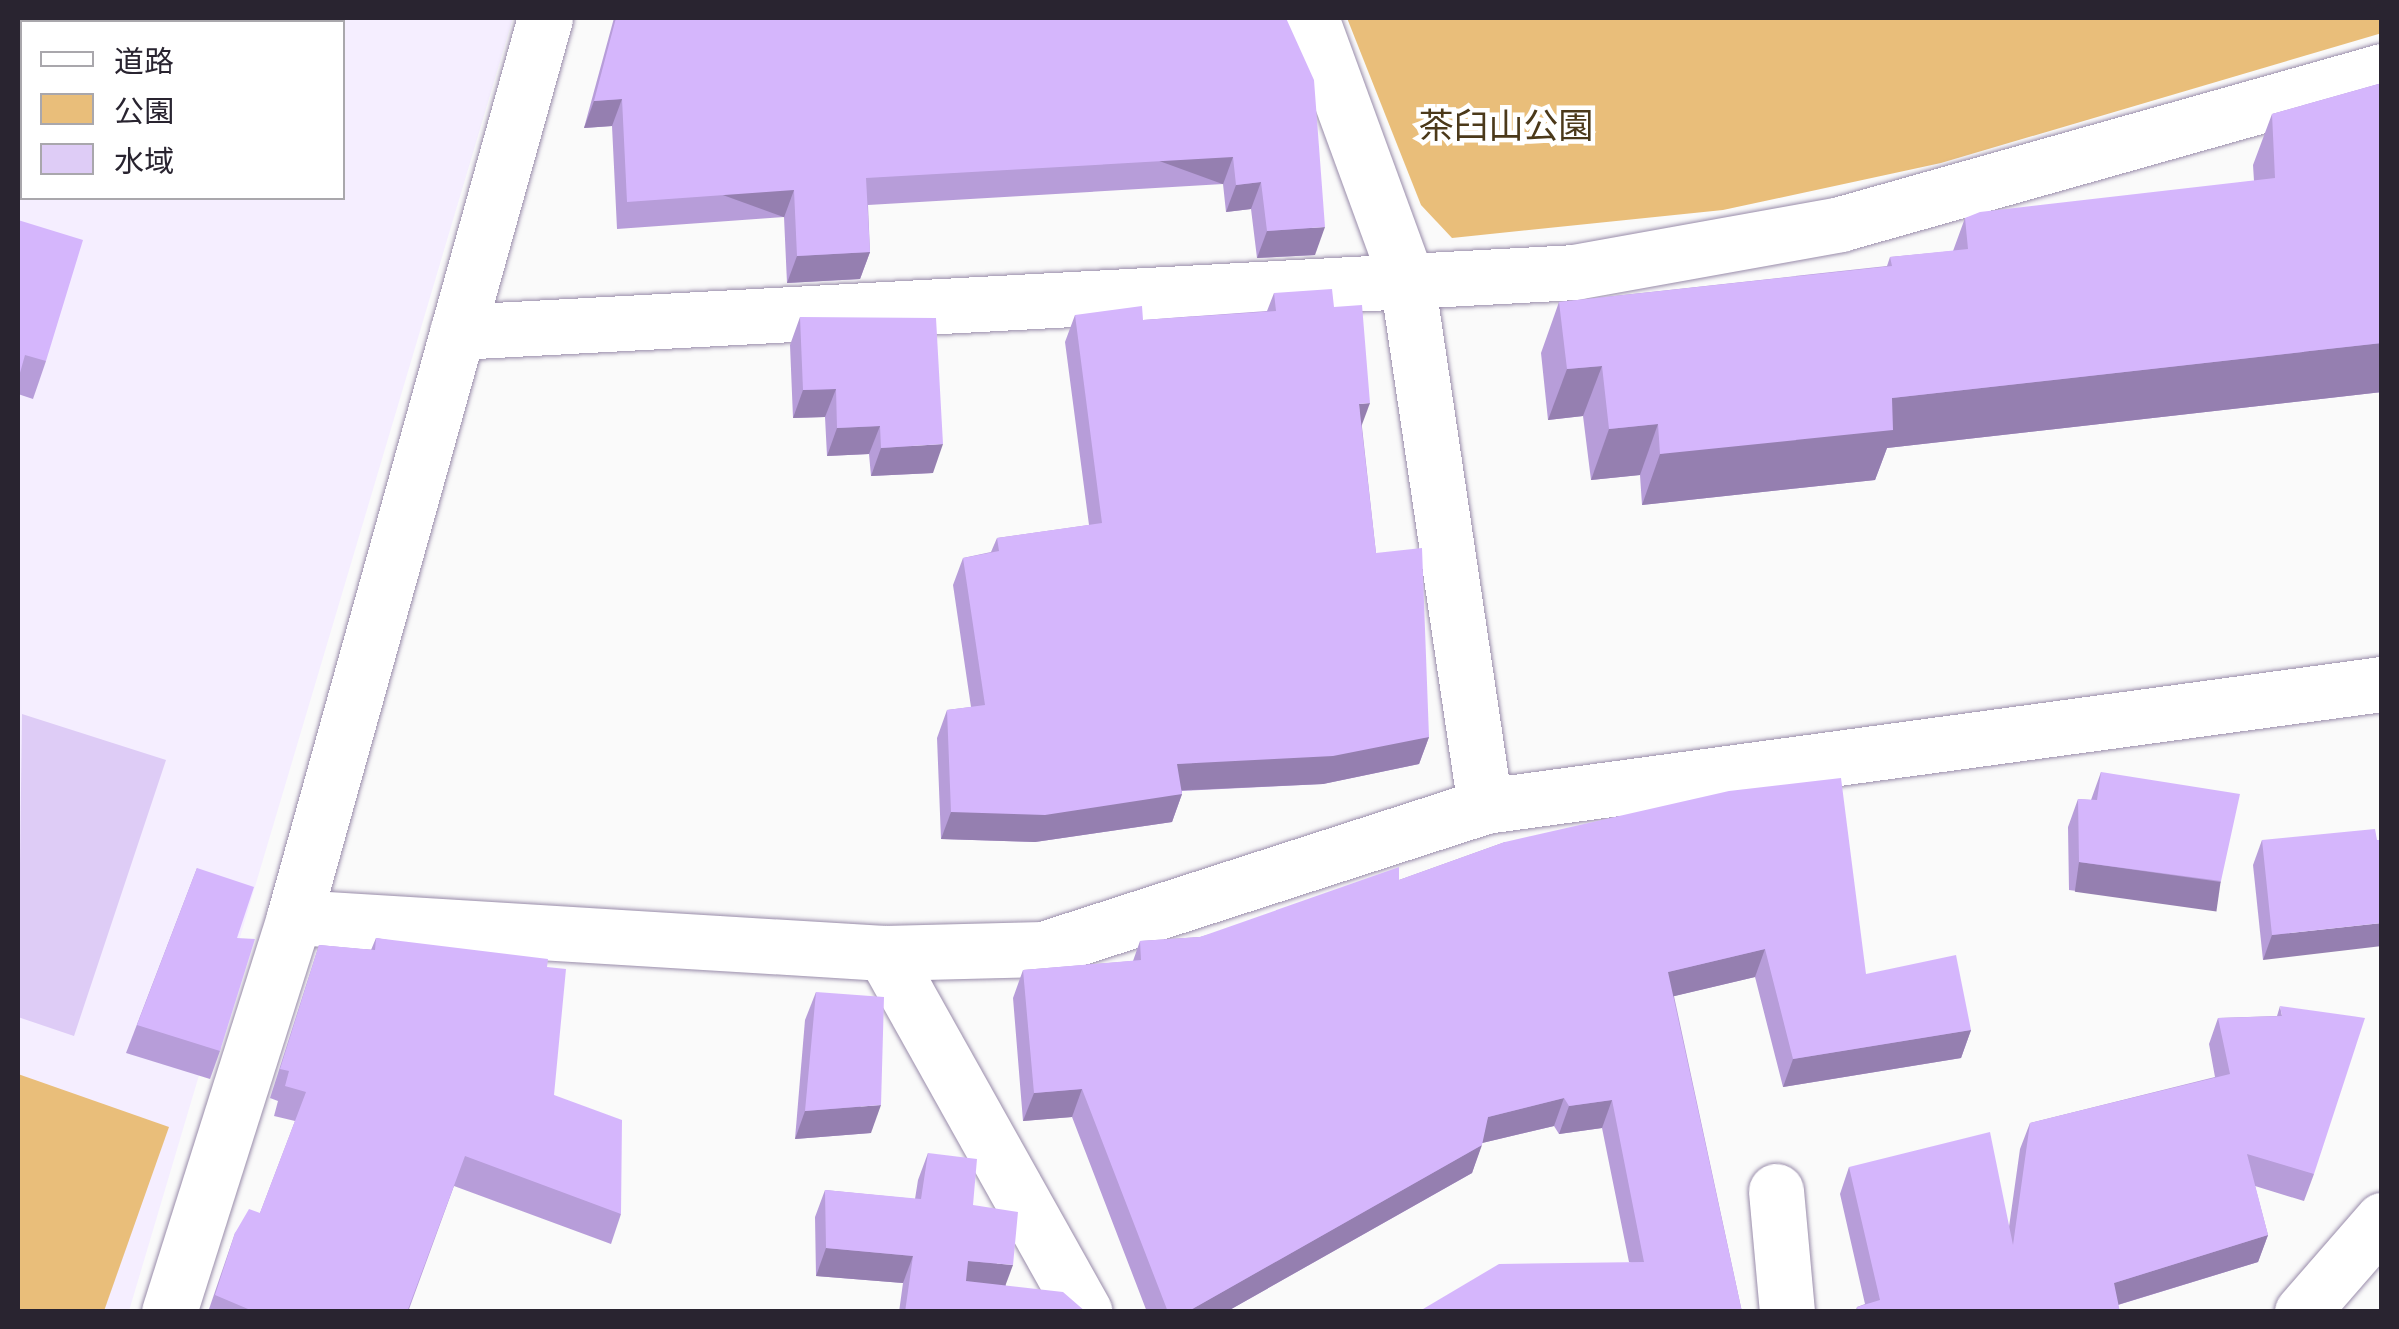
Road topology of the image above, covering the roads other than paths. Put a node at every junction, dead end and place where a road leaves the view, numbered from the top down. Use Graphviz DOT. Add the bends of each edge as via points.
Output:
graph roads {
  1 [pos="545,18"];
  2 [pos="1311,18"];
  3 [pos="2382,71"];
  4 [pos="1408,280"];
  5 [pos="457,332"];
  6 [pos="2382,684"];
  7 [pos="1485,806"];
  8 [pos="294,917"];
  9 [pos="884,953"];
  10 [pos="1776,1191"];
  11 [pos="2382,1220"];
  12 [pos="169,1312"];
  13 [pos="1085,1312"];
  14 [pos="1786,1312"];
  15 [pos="2302,1312"];
  1 -- 5 [label="street"];
  2 -- 4 [label="street"];
  3 -- 4 [label="street" via="1840,224 1574,272"];
  4 -- 5 [label="street"];
  4 -- 7 [label="street"];
  5 -- 8 [label="street"];
  6 -- 7 [label="street"];
  7 -- 9 [label="street" via="1043,949"];
  8 -- 9 [label="street"];
  8 -- 12 [label="street"];
  9 -- 13 [label="street"];
  10 -- 14 [label="street"];
  11 -- 15 [label="street"];
}
